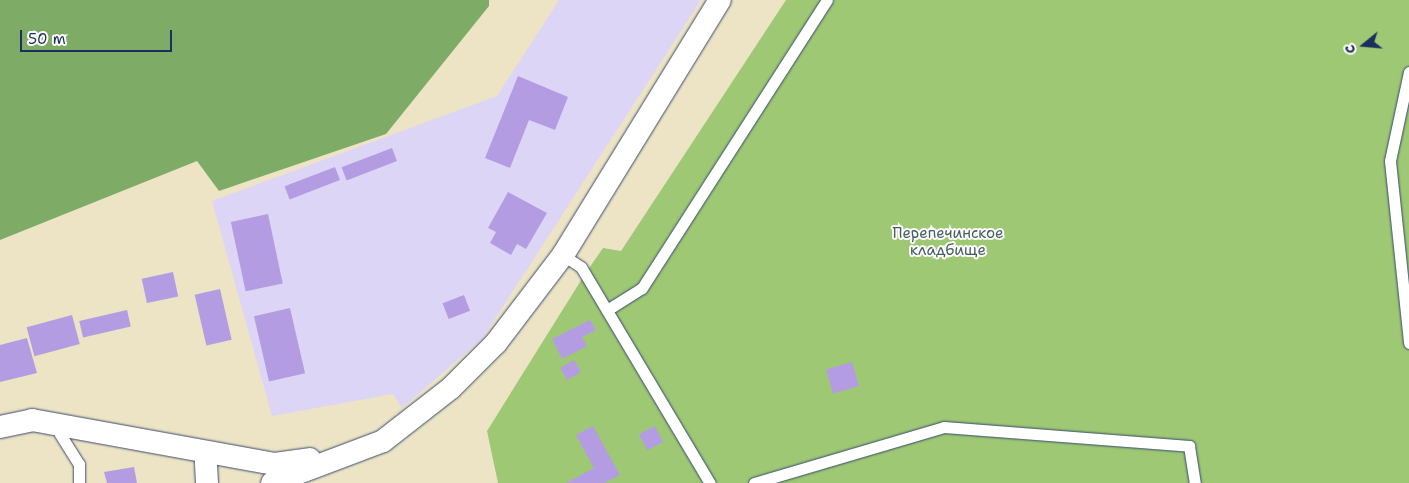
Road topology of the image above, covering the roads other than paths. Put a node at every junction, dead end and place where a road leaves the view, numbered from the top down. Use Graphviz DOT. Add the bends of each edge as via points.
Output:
graph roads {
  1 [pos="720,0"];
  2 [pos="827,0"];
  3 [pos="1409,72"];
  4 [pos="563,255"];
  5 [pos="607,310"];
  6 [pos="1409,343"];
  7 [pos="59,424"];
  8 [pos="0,428"];
  9 [pos="209,452"];
  10 [pos="350,454"];
  11 [pos="79,483"];
  12 [pos="208,483"];
  13 [pos="272,483"];
  14 [pos="710,483"];
  15 [pos="754,483"];
  16 [pos="1195,483"];
  1 -- 4 [label="street"];
  2 -- 5 [label="lane" via="642,288"];
  3 -- 6 [label="lane" via="1390,161"];
  4 -- 5 [label="lane" via="581,267"];
  4 -- 10 [label="street" via="496,344 451,388 383,441"];
  5 -- 14 [label="lane"];
  7 -- 8 [label="street" via="32,420"];
  7 -- 9 [label="street"];
  7 -- 11 [label="lane" via="60,434 79,464"];
  9 -- 10 [label="street" via="275,464"];
  9 -- 12 [label="street" via="206,462"];
  10 -- 13 [label="street"];
  15 -- 16 [label="lane" via="944,427 1189,446"];
}
